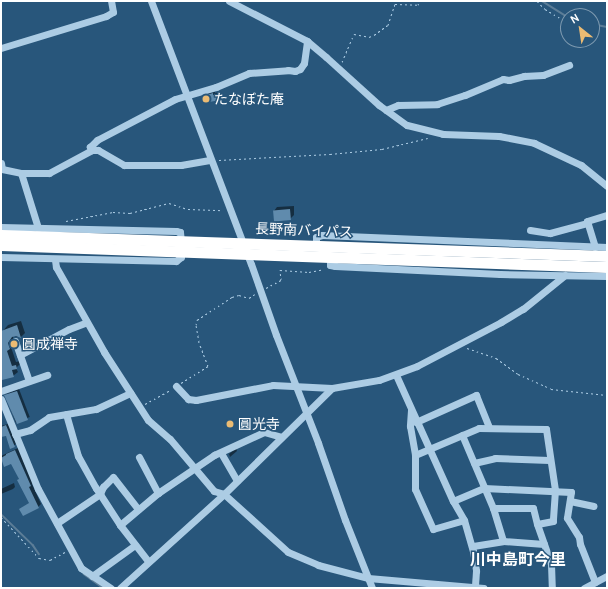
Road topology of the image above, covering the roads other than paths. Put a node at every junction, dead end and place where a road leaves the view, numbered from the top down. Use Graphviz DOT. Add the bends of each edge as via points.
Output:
graph roads {
  1 [pos="111,1"];
  2 [pos="151,1"];
  3 [pos="229,1"];
  4 [pos="307,41"];
  5 [pos="1,48"];
  6 [pos="570,65"];
  7 [pos="186,95"];
  8 [pos="386,110"];
  9 [pos="92,150"];
  10 [pos="210,160"];
  11 [pos="2,167"];
  12 [pos="21,173"];
  13 [pos="607,186"];
  14 [pos="607,215"];
  15 [pos="588,223"];
  16 [pos="1,227"];
  17 [pos="38,228"];
  18 [pos="530,230"];
  19 [pos="550,232"];
  20 [pos="1,235"];
  21 [pos="243,243"];
  22 [pos="1,245"];
  23 [pos="556,246"];
  24 [pos="181,247"];
  25 [pos="595,247"];
  26 [pos="607,248"];
  27 [pos="247,254"];
  28 [pos="607,256"];
  29 [pos="1,257"];
  30 [pos="501,258"];
  31 [pos="55,260"];
  32 [pos="607,267"];
  33 [pos="565,275"];
  34 [pos="607,276"];
  35 [pos="87,322"];
  36 [pos="15,341"];
  37 [pos="20,355"];
  38 [pos="47,375"];
  39 [pos="396,375"];
  40 [pos="29,381"];
  41 [pos="296,385"];
  42 [pos="176,386"];
  43 [pos="332,388"];
  44 [pos="1,391"];
  45 [pos="130,393"];
  46 [pos="1,399"];
  47 [pos="411,408"];
  48 [pos="66,414"];
  49 [pos="306,414"];
  50 [pos="416,422"];
  51 [pos="489,428"];
  52 [pos="15,434"];
  53 [pos="462,435"];
  54 [pos="281,437"];
  55 [pos="429,448"];
  56 [pos="221,453"];
  57 [pos="416,455"];
  58 [pos="139,457"];
  59 [pos="549,460"];
  60 [pos="474,463"];
  61 [pos="194,467"];
  62 [pos="237,481"];
  63 [pos="484,488"];
  64 [pos="555,490"];
  65 [pos="158,493"];
  66 [pos="100,494"];
  67 [pos="224,494"];
  68 [pos="453,500"];
  69 [pos="570,501"];
  70 [pos="593,506"];
  71 [pos="493,508"];
  72 [pos="138,509"];
  73 [pos="464,520"];
  74 [pos="57,523"];
  75 [pos="120,524"];
  76 [pos="537,524"];
  77 [pos="503,541"];
  78 [pos="544,544"];
  79 [pos="135,545"];
  80 [pos="472,546"];
  81 [pos="148,561"];
  82 [pos="92,576"];
  83 [pos="607,576"];
  84 [pos="368,578"];
  85 [pos="595,582"];
  86 [pos="475,587"];
  87 [pos="111,588"];
  88 [pos="120,588"];
  89 [pos="372,588"];
  90 [pos="484,588"];
  91 [pos="552,588"];
  92 [pos="584,588"];
  1 -- 5 [label="street" via="113,12 106,16"];
  2 -- 7 [label="street"];
  3 -- 4 [label="street"];
  4 -- 7 [label="street" via="304,62 295,71 249,73 216,87"];
  4 -- 8 [label="street"];
  6 -- 8 [label="street" via="543,75 509,80 503,78 436,104 398,105"];
  7 -- 9 [label="street" via="97,140 90,147"];
  7 -- 10 [label="street"];
  8 -- 13 [label="street" via="407,125 427,131 499,136 534,143 581,165"];
  9 -- 10 [label="street" via="98,150 124,165 181,164"];
  9 -- 12 [label="street" via="49,173"];
  10 -- 21 [label="street"];
  11 -- 12 [label="street"];
  12 -- 17 [label="street"];
  14 -- 15 [label="street" via="587,221"];
  15 -- 19 [label="street"];
  15 -- 25 [label="street"];
  16 -- 17 [label="street"];
  17 -- 24 [label="street" via="176,231 180,232"];
  18 -- 19 [label="street"];
  19 -- 23 [label="street"];
  20 -- 24 [label="highway, 長野南バイパス"];
  21 -- 24 [label="highway, 長野南バイパス"];
  21 -- 27 [label="street"];
  21 -- 30 [label="highway, 長野南バイパス" via="316,245"];
  22 -- 24 [label="highway, 長野南バイパス"];
  23 -- 25 [label="street"];
  23 -- 30 [label="street"];
  24 -- 27 [label="highway, 長野南バイパス"];
  24 -- 31 [label="street" via="181,257 176,261"];
  25 -- 26 [label="street"];
  27 -- 30 [label="highway, 長野南バイパス" via="330,261"];
  27 -- 41 [label="street"];
  28 -- 30 [label="highway, 長野南バイパス"];
  29 -- 31 [label="street"];
  30 -- 32 [label="highway, 長野南バイパス"];
  30 -- 33 [label="street"];
  31 -- 35 [label="street" via="56,267"];
  33 -- 34 [label="street"];
  33 -- 39 [label="street" via="523,309 458,346"];
  35 -- 37 [label="street"];
  35 -- 45 [label="street"];
  36 -- 37 [label="street"];
  37 -- 40 [label="street"];
  38 -- 40 [label="street"];
  39 -- 43 [label="street"];
  39 -- 47 [label="street"];
  40 -- 44 [label="street"];
  41 -- 42 [label="street" via="273,385 196,400 188,399"];
  41 -- 43 [label="street"];
  41 -- 49 [label="street"];
  43 -- 49 [label="street"];
  45 -- 48 [label="street" via="96,409"];
  45 -- 61 [label="street" via="148,420 170,439"];
  46 -- 52 [label="street"];
  47 -- 50 [label="street"];
  47 -- 57 [label="street" via="410,426"];
  48 -- 52 [label="street" via="50,417 30,430"];
  48 -- 66 [label="street" via="78,456"];
  49 -- 54 [label="street"];
  49 -- 84 [label="street"];
  50 -- 51 [label="street" via="476,395"];
  50 -- 55 [label="street"];
  51 -- 53 [label="street" via="479,428"];
  51 -- 59 [label="street" via="546,429"];
  52 -- 74 [label="street" via="38,488"];
  53 -- 55 [label="street"];
  53 -- 60 [label="street"];
  54 -- 56 [label="street" via="264,432"];
  54 -- 62 [label="street"];
  55 -- 57 [label="street"];
  55 -- 68 [label="street"];
  56 -- 61 [label="street"];
  56 -- 62 [label="street"];
  57 -- 73 [label="street" via="415,489 433,529"];
  58 -- 65 [label="street"];
  59 -- 60 [label="street" via="495,458"];
  59 -- 64 [label="street"];
  60 -- 63 [label="street"];
  61 -- 65 [label="street"];
  61 -- 67 [label="street" via="214,491"];
  62 -- 67 [label="street"];
  63 -- 64 [label="street"];
  63 -- 68 [label="street"];
  63 -- 71 [label="street"];
  64 -- 69 [label="street" via="571,492"];
  64 -- 76 [label="street" via="553,521"];
  65 -- 72 [label="street"];
  66 -- 72 [label="street" via="113,477"];
  66 -- 74 [label="street"];
  66 -- 75 [label="street"];
  67 -- 81 [label="street"];
  67 -- 84 [label="street" via="288,552 318,565"];
  68 -- 73 [label="street"];
  69 -- 70 [label="street"];
  69 -- 85 [label="street" via="567,518 580,537 580,544"];
  71 -- 76 [label="street" via="533,508"];
  71 -- 77 [label="street"];
  72 -- 75 [label="street"];
  73 -- 80 [label="street"];
  74 -- 82 [label="street" via="81,568"];
  75 -- 79 [label="street"];
  76 -- 78 [label="street"];
  77 -- 78 [label="street"];
  77 -- 80 [label="street"];
  78 -- 91 [label="street" via="551,564"];
  79 -- 81 [label="street"];
  79 -- 82 [label="street"];
  80 -- 86 [label="street" via="476,571"];
  81 -- 88 [label="street"];
  82 -- 87 [label="street"];
  83 -- 85 [label="street"];
  84 -- 86 [label="street"];
  84 -- 89 [label="street"];
  85 -- 92 [label="street"];
  86 -- 90 [label="street"];
}
